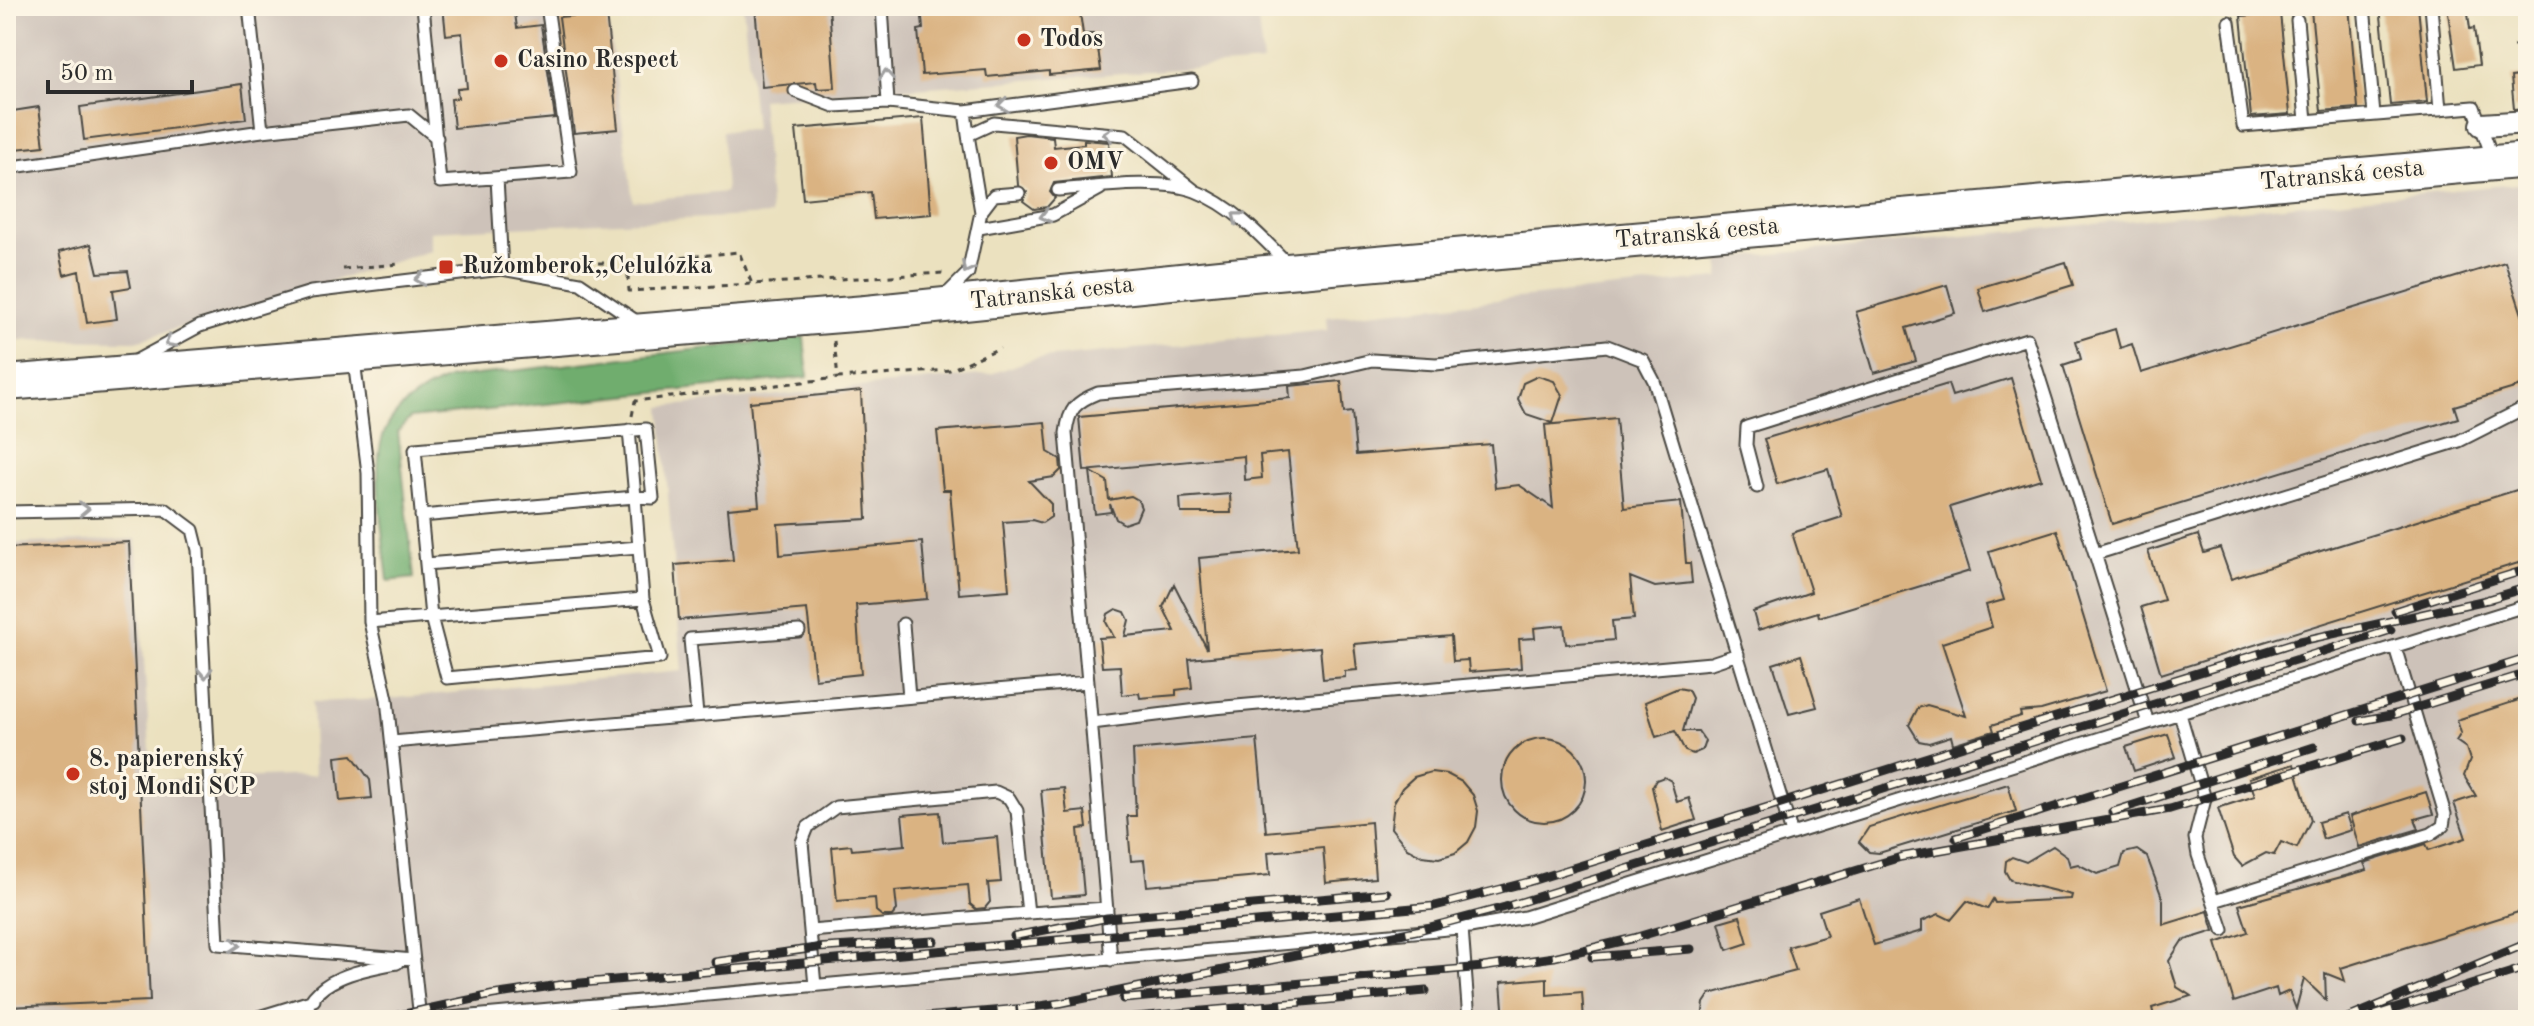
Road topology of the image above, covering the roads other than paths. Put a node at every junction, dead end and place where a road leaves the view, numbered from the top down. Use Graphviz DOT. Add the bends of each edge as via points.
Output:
graph roads {
  1 [pos="249,6"];
  2 [pos="423,6"];
  3 [pos="547,6"];
  4 [pos="882,6"];
  5 [pos="2364,6"];
  6 [pos="2431,6"];
  7 [pos="2297,20"];
  8 [pos="2229,22"];
  9 [pos="1192,81"];
  10 [pos="795,91"];
  11 [pos="888,103"];
  12 [pos="2440,110"];
  13 [pos="965,111"];
  14 [pos="2374,115"];
  15 [pos="2306,121"];
  16 [pos="2528,122"];
  17 [pos="2482,125"];
  18 [pos="262,131"];
  19 [pos="968,135"];
  20 [pos="437,138"];
  21 [pos="2511,162"];
  22 [pos="6,168"];
  23 [pos="497,178"];
  24 [pos="1104,187"];
  25 [pos="1058,190"];
  26 [pos="1194,190"];
  27 [pos="1019,193"];
  28 [pos="981,212"];
  29 [pos="979,228"];
  30 [pos="502,269"];
  31 [pos="1294,270"];
  32 [pos="934,306"];
  33 [pos="649,330"];
  34 [pos="354,355"];
  35 [pos="110,375"];
  36 [pos="6,383"];
  37 [pos="2528,406"];
  38 [pos="629,430"];
  39 [pos="1757,487"];
  40 [pos="635,497"];
  41 [pos="6,512"];
  42 [pos="421,516"];
  43 [pos="639,547"];
  44 [pos="2095,554"];
  45 [pos="426,564"];
  46 [pos="643,599"];
  47 [pos="2528,605"];
  48 [pos="431,617"];
  49 [pos="370,622"];
  50 [pos="903,624"];
  51 [pos="799,631"];
  52 [pos="2395,647"];
  53 [pos="1738,654"];
  54 [pos="1088,682"];
  55 [pos="909,697"];
  56 [pos="2180,714"];
  57 [pos="697,715"];
  58 [pos="1092,723"];
  59 [pos="2148,723"];
  60 [pos="392,742"];
  61 [pos="1792,834"];
  62 [pos="2214,901"];
  63 [pos="1107,908"];
  64 [pos="1028,913"];
  65 [pos="1462,928"];
  66 [pos="2223,930"];
  67 [pos="810,931"];
  68 [pos="414,960"];
  69 [pos="1111,960"];
  70 [pos="815,986"];
  71 [pos="314,1000"];
  72 [pos="249,1020"];
  73 [pos="304,1020"];
  74 [pos="420,1020"];
  75 [pos="427,1020"];
  76 [pos="1469,1020"];
  1 -- 18 [label="lane"];
  2 -- 20 [label="lane"];
  3 -- 23 [label="lane" via="571,172"];
  11 -- 4 [label="lane, one-way"];
  5 -- 14 [label="lane"];
  6 -- 12 [label="lane"];
  7 -- 15 [label="lane"];
  8 -- 15 [label="lane" via="2243,126"];
  9 -- 13 [label="lane, one-way"];
  10 -- 11 [label="lane" via="834,106"];
  11 -- 13 [label="lane"];
  12 -- 14 [label="lane"];
  12 -- 17 [label="lane" via="2474,107"];
  13 -- 19 [label="lane"];
  14 -- 15 [label="lane"];
  16 -- 17 [label="street"];
  17 -- 21 [label="lane"];
  18 -- 20 [label="lane" via="409,115"];
  18 -- 22 [label="lane"];
  26 -- 19 [label="lane, one-way" via="1125,135 994,123"];
  19 -- 28 [label="lane"];
  20 -- 23 [label="lane" via="440,182"];
  21 -- 31 [label="main road, Tatranská cesta"];
  23 -- 30 [label="lane"];
  24 -- 25 [label="lane"];
  24 -- 26 [label="lane"];
  24 -- 29 [label="lane, one-way" via="1053,215"];
  31 -- 26 [label="lane, one-way" via="1231,211"];
  27 -- 28 [label="lane" via="994,195"];
  28 -- 29 [label="lane"];
  29 -- 32 [label="lane, one-way" via="968,273"];
  30 -- 33 [label="lane" via="580,283"];
  30 -- 35 [label="lane, one-way" via="311,292 200,326"];
  31 -- 32 [label="main road, Tatranská cesta"];
  32 -- 33 [label="main road, Tatranská cesta, bridge"];
  33 -- 34 [label="main road, Tatranská cesta"];
  34 -- 35 [label="main road, Tatranská cesta"];
  34 -- 49 [label="lane" via="368,473"];
  35 -- 36 [label="main road, Tatranská cesta"];
  37 -- 44 [label="lane" via="2459,441"];
  38 -- 40 [label="lane"];
  38 -- 40 [label="lane" via="646,429 653,498"];
  38 -- 42 [label="lane" via="415,449"];
  39 -- 44 [label="lane" via="1747,427 2027,339"];
  40 -- 42 [label="lane"];
  40 -- 43 [label="lane"];
  41 -- 68 [label="lane, one-way" via="165,509 193,530 199,559 218,944"];
  42 -- 45 [label="lane"];
  43 -- 45 [label="lane"];
  43 -- 46 [label="lane"];
  44 -- 59 [label="lane"];
  45 -- 48 [label="lane"];
  46 -- 48 [label="lane"];
  46 -- 48 [label="lane" via="660,658 447,678"];
  47 -- 52 [label="lane"];
  48 -- 49 [label="lane"];
  49 -- 60 [label="lane"];
  50 -- 55 [label="lane"];
  51 -- 57 [label="lane" via="690,639"];
  52 -- 56 [label="lane"];
  52 -- 62 [label="lane" via="2441,799 2443,826"];
  53 -- 54 [label="lane" via="1654,381 1643,360 1607,346 1436,364 1372,360 1305,376 1098,393 1077,401 1066,433"];
  53 -- 58 [label="lane" via="1711,663"];
  53 -- 61 [label="lane"];
  54 -- 55 [label="lane"];
  54 -- 58 [label="lane"];
  55 -- 57 [label="lane"];
  56 -- 59 [label="lane"];
  56 -- 62 [label="lane" via="2205,799 2195,838"];
  57 -- 60 [label="lane"];
  58 -- 63 [label="lane"];
  59 -- 61 [label="lane"];
  60 -- 68 [label="lane"];
  61 -- 65 [label="lane" via="1598,897"];
  62 -- 66 [label="lane"];
  63 -- 64 [label="lane"];
  63 -- 69 [label="lane"];
  64 -- 67 [label="lane"];
  64 -- 67 [label="lane" via="1017,811 1009,798 996,792 836,807 821,814 802,842"];
  65 -- 69 [label="lane"];
  65 -- 76 [label="lane"];
  67 -- 70 [label="lane"];
  68 -- 71 [label="lane" via="349,973"];
  68 -- 74 [label="lane"];
  69 -- 70 [label="lane"];
  70 -- 75 [label="lane"];
  71 -- 72 [label="lane"];
  71 -- 73 [label="lane"];
}
